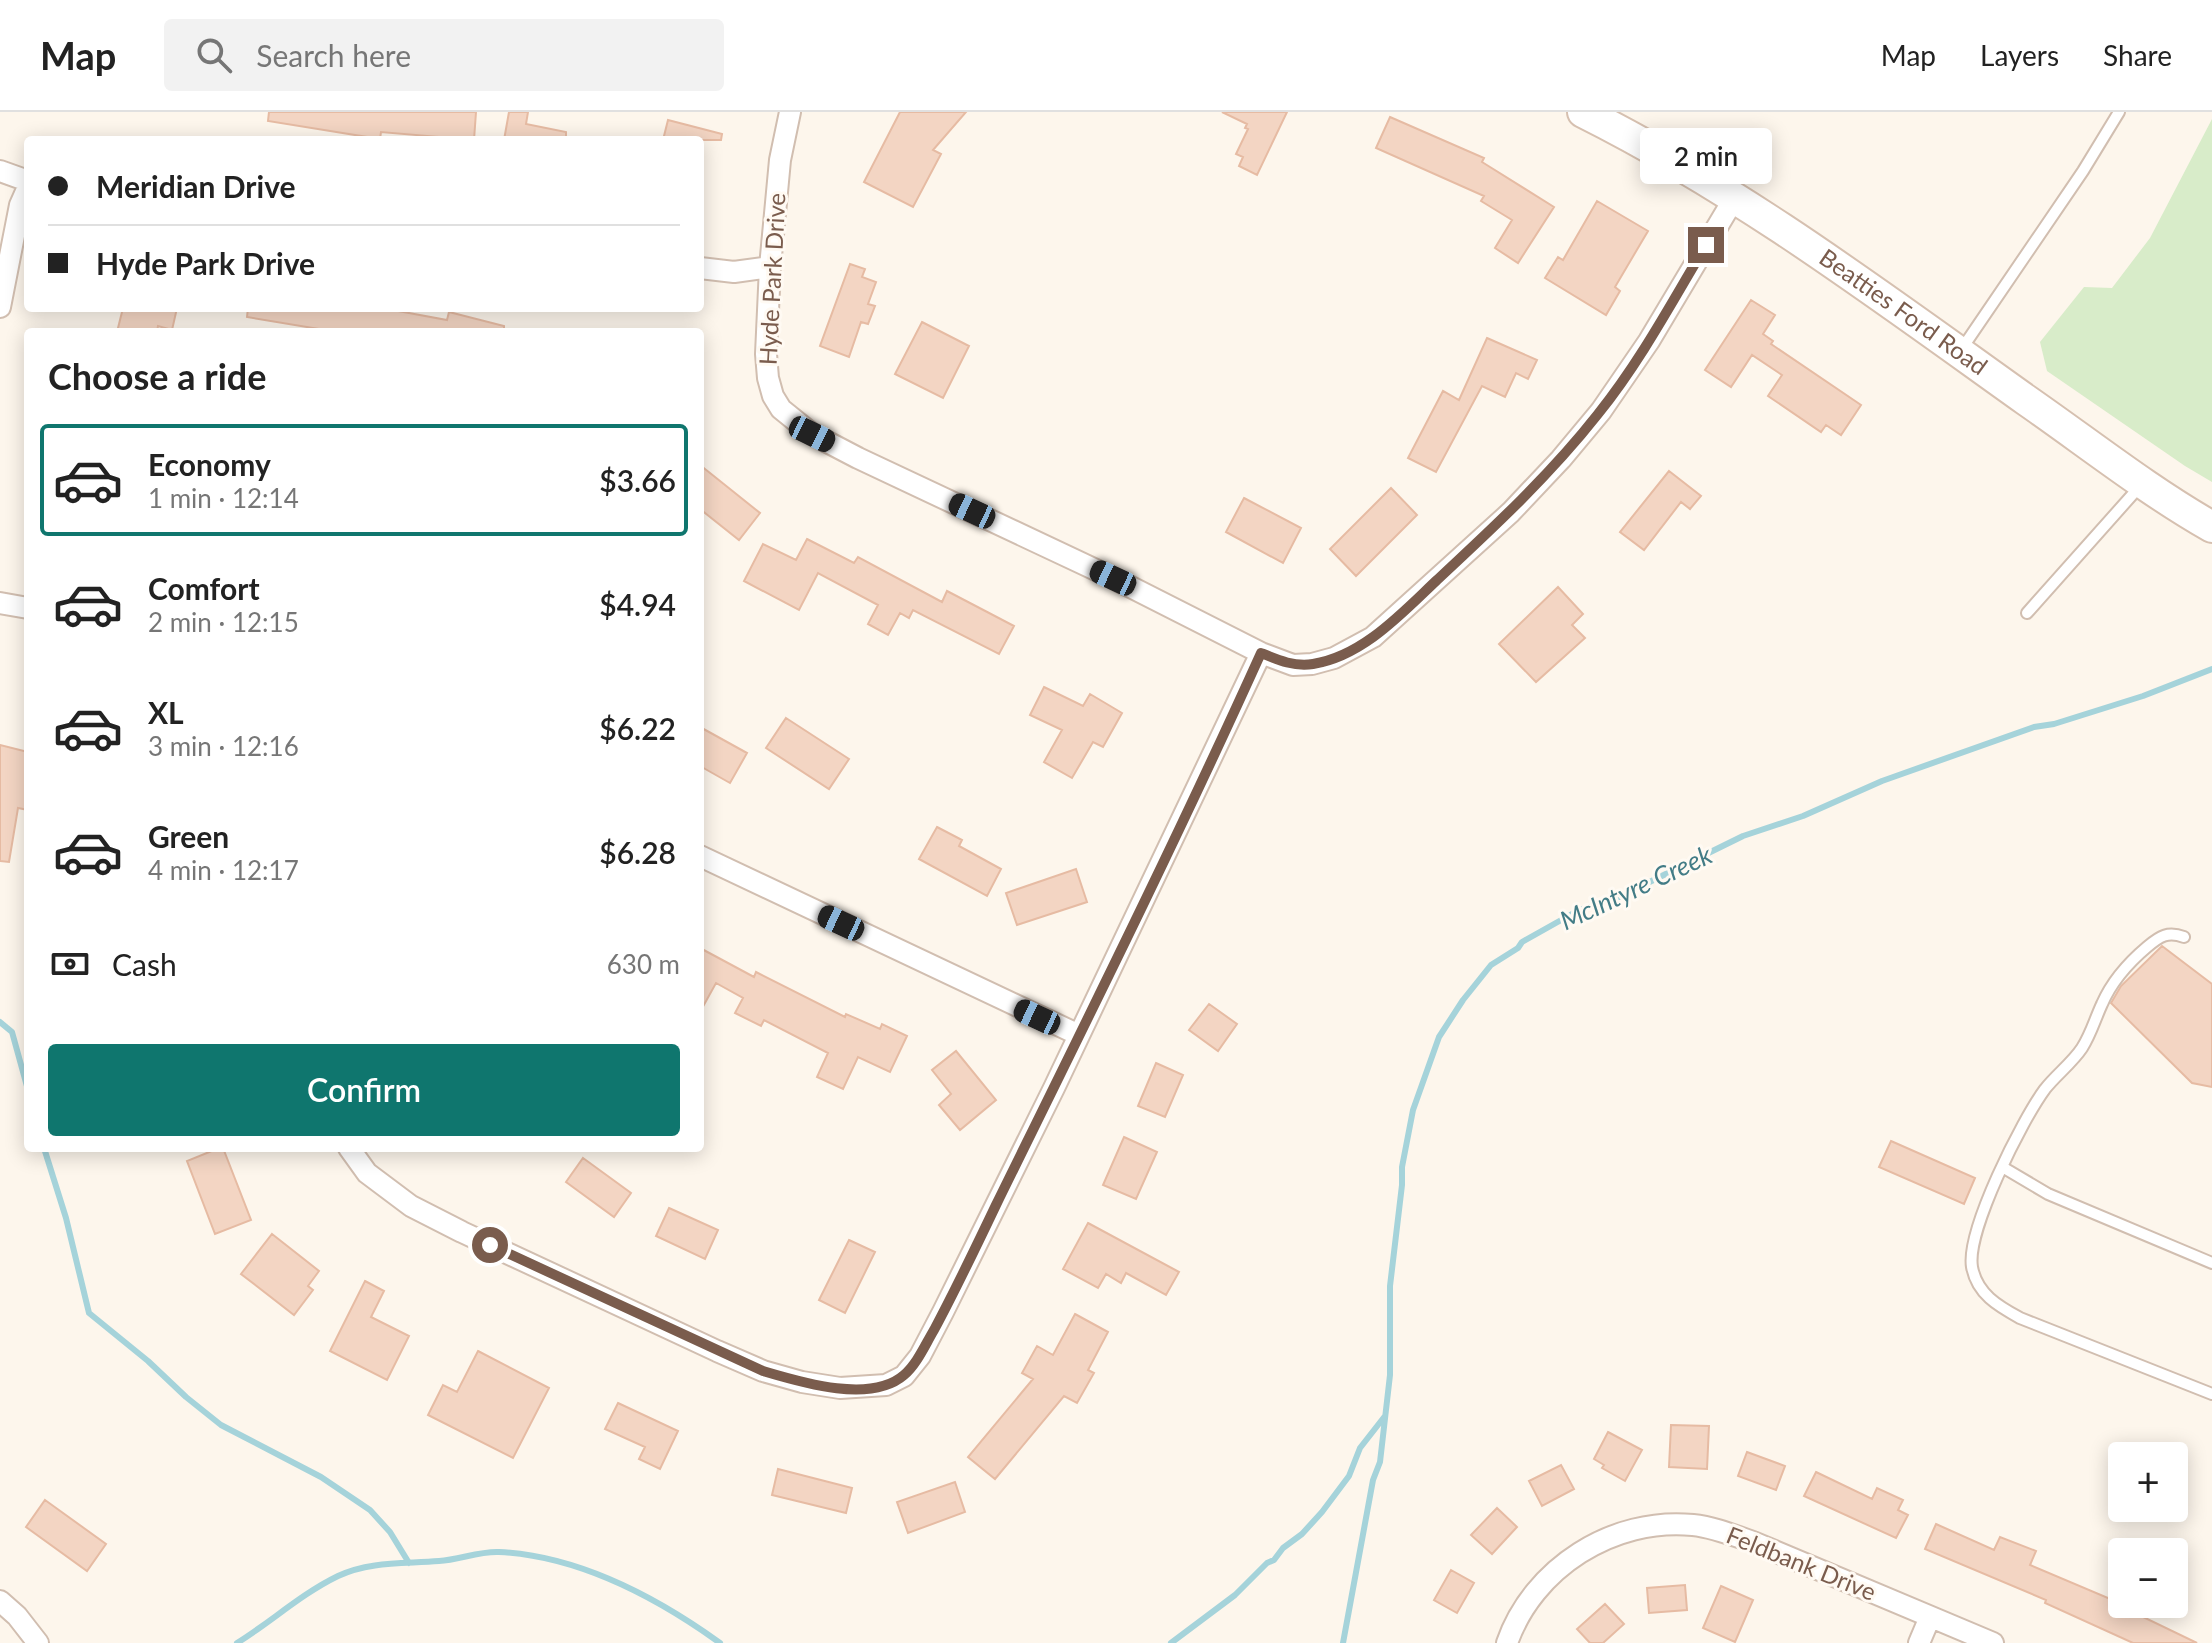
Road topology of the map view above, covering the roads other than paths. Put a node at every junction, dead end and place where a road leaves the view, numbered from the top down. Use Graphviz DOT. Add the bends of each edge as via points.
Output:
graph roads {
  1 [pos="790,112"];
  2 [pos="1583,112"];
  3 [pos="2119,112"];
  4 [pos="0,171"];
  5 [pos="24,180"];
  6 [pos="24,196"];
  7 [pos="1735,197"];
  8 [pos="770,267"];
  9 [pos="704,268"];
  10 [pos="0,307"];
  11 [pos="1960,352"];
  12 [pos="2143,484"];
  13 [pos="2212,527"];
  14 [pos="0,603"];
  15 [pos="24,607"];
  16 [pos="2027,613"];
  17 [pos="1261,653"];
  18 [pos="704,858"];
  19 [pos="2184,937"];
  20 [pos="1079,1035"];
  21 [pos="352,1152"];
  22 [pos="2004,1168"];
  23 [pos="2212,1263"];
  24 [pos="2212,1394"];
  25 [pos="0,1601"];
  26 [pos="1930,1617"];
  27 [pos="38,1643"];
  28 [pos="1507,1643"];
  29 [pos="1919,1643"];
  30 [pos="1993,1643"];
  1 -- 8 [label="street, Hyde Park Drive"];
  2 -- 7 [label="main road, Beatties Ford Road"];
  3 -- 11 [label="lane"];
  4 -- 5 [label="street"];
  6 -- 10 [label="street"];
  7 -- 11 [label="main road, Beatties Ford Road"];
  7 -- 17 [label="street, Hyde Park Drive" via="1601,411 1511,512 1397,617 1351,650 1312,664 1285,663"];
  8 -- 9 [label="street" via="734,272"];
  8 -- 17 [label="street, Hyde Park Drive" via="768,378 773,396 792,420 858,458"];
  11 -- 12 [label="main road, Beatties Ford Road"];
  12 -- 13 [label="main road, Beatties Ford Road"];
  12 -- 16 [label="lane"];
  14 -- 15 [label="street"];
  17 -- 20 [label="street"];
  18 -- 20 [label="street"];
  19 -- 22 [label="lane" via="2158,937 2116,979 2091,1033 2031,1111"];
  20 -- 21 [label="street" via="920,1356 904,1376 875,1387 802,1382 717,1351 411,1206 367,1173"];
  22 -- 23 [label="lane" via="2048,1194"];
  22 -- 24 [label="lane" via="1972,1245 1979,1288 1995,1305 2020,1318"];
  25 -- 27 [label="street"];
  26 -- 28 [label="street, Feldbank Drive" via="1753,1542 1692,1525 1655,1525 1604,1540 1553,1573 1520,1613"];
  26 -- 29 [label="street"];
  26 -- 30 [label="street, Feldbank Drive"];
}
